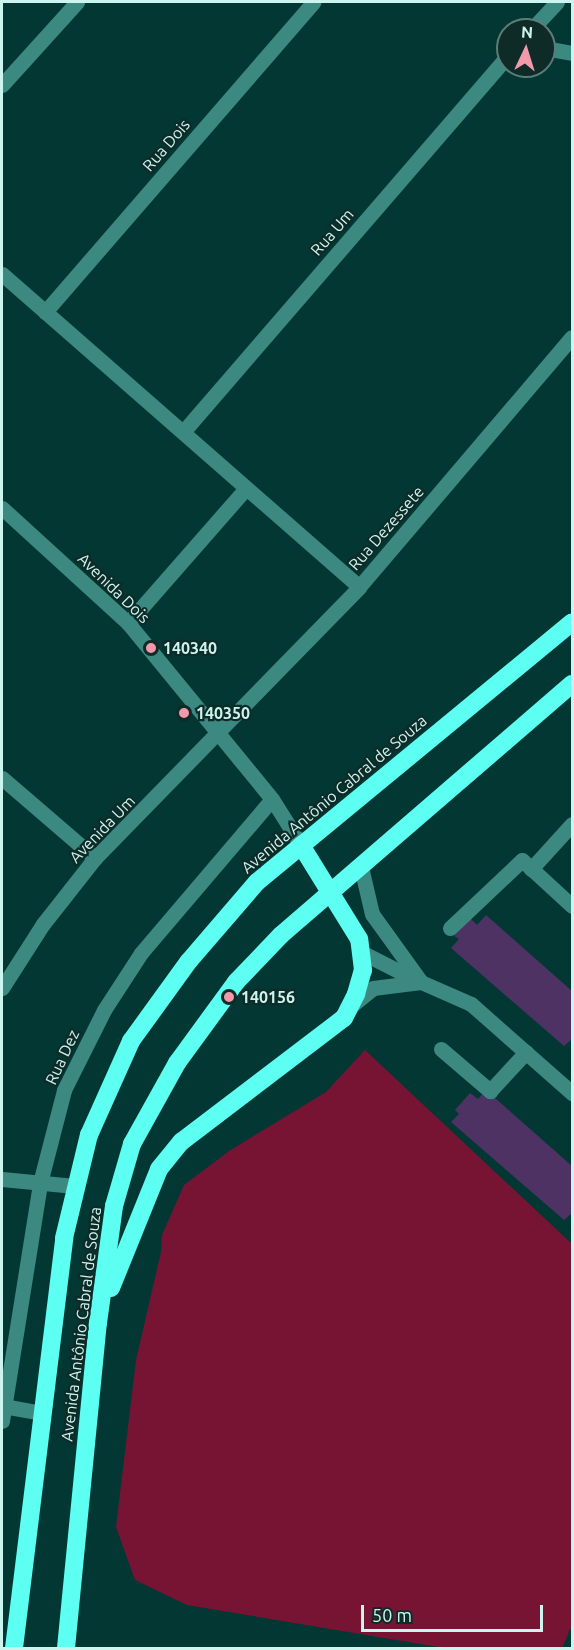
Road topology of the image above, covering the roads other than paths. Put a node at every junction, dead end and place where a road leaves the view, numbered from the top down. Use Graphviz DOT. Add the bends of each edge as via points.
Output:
graph roads {
  1 [pos="77,2"];
  2 [pos="314,2"];
  3 [pos="557,2"];
  4 [pos="542,18"];
  5 [pos="556,50"];
  6 [pos="573,53"];
  7 [pos="496,72"];
  8 [pos="2,85"];
  9 [pos="2,274"];
  10 [pos="45,312"];
  11 [pos="573,337"];
  12 [pos="183,432"];
  13 [pos="246,488"];
  14 [pos="2,508"];
  15 [pos="359,587"];
  16 [pos="573,622"];
  17 [pos="128,623"];
  18 [pos="573,684"];
  19 [pos="220,734"];
  20 [pos="2,778"];
  21 [pos="272,799"];
  22 [pos="573,824"];
  23 [pos="301,844"];
  24 [pos="95,858"];
  25 [pos="361,867"];
  26 [pos="531,869"];
  27 [pos="330,892"];
  28 [pos="572,905"];
  29 [pos="450,928"];
  30 [pos="363,953"];
  31 [pos="421,982"];
  32 [pos="2,988"];
  33 [pos="349,1008"];
  34 [pos="441,1049"];
  35 [pos="526,1052"];
  36 [pos="573,1093"];
  37 [pos="2,1179"];
  38 [pos="40,1183"];
  39 [pos="75,1186"];
  40 [pos="98,1323"];
  41 [pos="7,1348"];
  42 [pos="41,1413"];
  43 [pos="2,1414"];
  44 [pos="14,1648"];
  45 [pos="66,1648"];
  1 -- 8 [label="street"];
  2 -- 10 [label="street, Rua Dois"];
  3 -- 4 [label="street"];
  5 -- 6 [label="street"];
  7 -- 12 [label="street, Rua Um"];
  9 -- 10 [label="street"];
  10 -- 12 [label="street"];
  11 -- 15 [label="street, Rua Dezessete"];
  12 -- 13 [label="street"];
  13 -- 15 [label="street"];
  13 -- 17 [label="street"];
  14 -- 17 [label="street, Avenida Dois"];
  15 -- 19 [label="street, Rua Dezessete"];
  16 -- 23 [label="highway, Avenida Antônio Cabral de Souza"];
  17 -- 19 [label="street, Avenida Dois"];
  18 -- 25 [label="highway, Avenida Antônio Cabral de Souza"];
  19 -- 21 [label="street, Avenida Dois"];
  19 -- 24 [label="street, Avenida Um"];
  20 -- 24 [label="street"];
  21 -- 23 [label="street, Avenida Dois"];
  21 -- 38 [label="street, Rua Dez" via="141,953 104,1010 64,1090"];
  22 -- 26 [label="street"];
  23 -- 27 [label="highway"];
  23 -- 39 [label="highway, Avenida Antônio Cabral de Souza" via="257,882 189,961 131,1041 89,1135"];
  24 -- 32 [label="street, Avenida Um" via="43,924"];
  25 -- 27 [label="highway, Avenida Antônio Cabral de Souza"];
  25 -- 31 [label="street" via="372,914"];
  26 -- 28 [label="street"];
  26 -- 29 [label="street" via="522,860"];
  27 -- 30 [label="highway" via="359,939"];
  27 -- 40 [label="highway, Avenida Antônio Cabral de Souza" via="236,982 177,1063 132,1144 114,1206"];
  30 -- 31 [label="street"];
  30 -- 33 [label="highway" via="363,970"];
  31 -- 33 [label="street" via="374,988"];
  31 -- 35 [label="street" via="471,1004"];
  33 -- 40 [label="highway" via="344,1018 304,1051 181,1142 159,1169 137,1215"];
  34 -- 35 [label="street" via="490,1091"];
  35 -- 36 [label="street"];
  37 -- 38 [label="street"];
  38 -- 39 [label="street"];
  38 -- 41 [label="street, Rua Dez"];
  39 -- 42 [label="highway, Avenida Antônio Cabral de Souza" via="52,1312"];
  40 -- 45 [label="highway, Avenida Antônio Cabral de Souza"];
  41 -- 43 [label="street, Rua Dez"];
  42 -- 43 [label="street"];
  42 -- 44 [label="highway, Avenida Antônio Cabral de Souza"];
}
